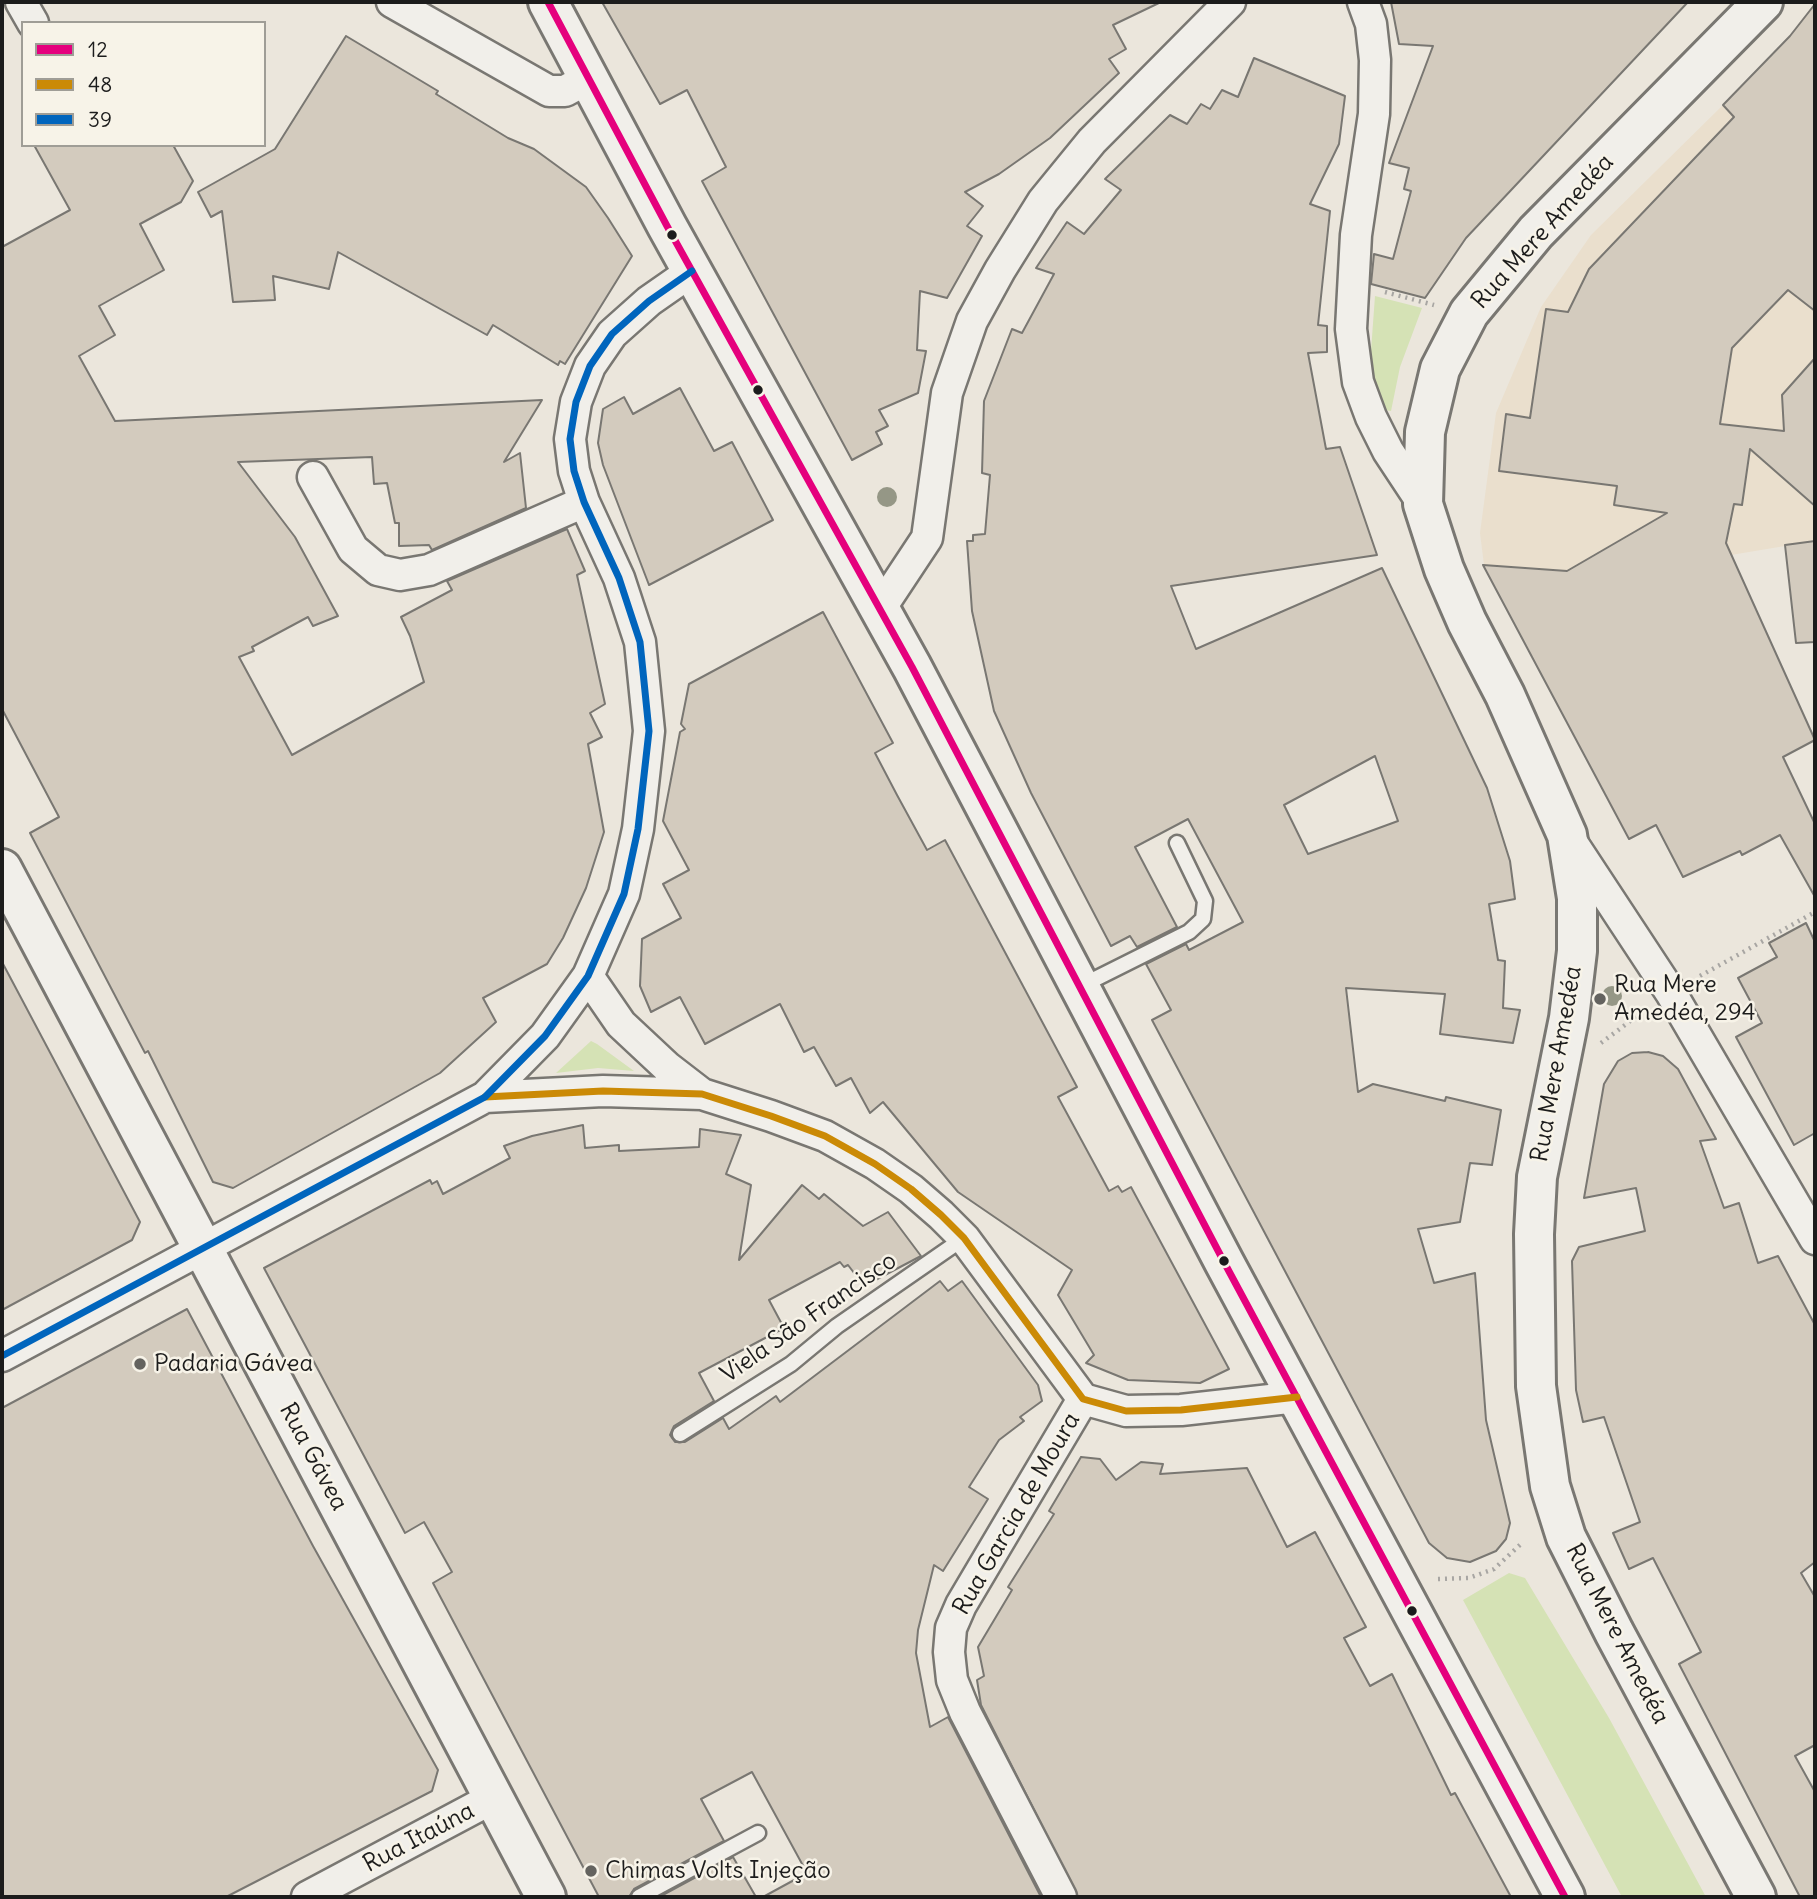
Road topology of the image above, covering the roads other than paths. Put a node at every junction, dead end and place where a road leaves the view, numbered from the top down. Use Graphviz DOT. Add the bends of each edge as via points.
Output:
graph roads {
  1 [pos="21,2"];
  2 [pos="392,2"];
  3 [pos="548,2"];
  4 [pos="1230,2"];
  5 [pos="1363,2"];
  6 [pos="1763,2"];
  7 [pos="32,21"];
  8 [pos="587,79"];
  9 [pos="692,271"];
  10 [pos="313,477"];
  11 [pos="584,502"];
  12 [pos="1423,504"];
  13 [pos="880,609"];
  14 [pos="1567,835"];
  15 [pos="1177,843"];
  16 [pos="2,869"];
  17 [pos="588,976"];
  18 [pos="1078,987"];
  19 [pos="702,1094"];
  20 [pos="485,1097"];
  21 [pos="964,1238"];
  22 [pos="1815,1239"];
  23 [pos="202,1248"];
  24 [pos="2,1356"];
  25 [pos="1297,1397"];
  26 [pos="1083,1399"];
  27 [pos="680,1434"];
  28 [pos="493,1798"];
  29 [pos="758,1833"];
  30 [pos="307,1897"];
  31 [pos="546,1897"];
  32 [pos="639,1897"];
  33 [pos="1061,1897"];
  34 [pos="1564,1897"];
  35 [pos="1756,1897"];
  1 -- 7 [label="street"];
  2 -- 8 [label="street" via="549,91 565,91"];
  3 -- 8 [label="street"];
  4 -- 13 [label="street" via="1092,141 1043,201 1000,270 972,321 947,393 927,538"];
  5 -- 12 [label="street" via="1371,24 1374,114 1356,235 1351,329 1358,382 1388,451"];
  6 -- 12 [label="street, Rua Mere Amedéa" via="1536,232 1469,313 1440,369 1424,432"];
  8 -- 9 [label="street"];
  9 -- 11 [label="street" via="612,334 590,366 576,402 569,439 573,471"];
  9 -- 13 [label="street"];
  10 -- 11 [label="street" via="353,549 378,570 400,575 429,570"];
  11 -- 17 [label="street" via="620,578 639,642 649,731 638,829 624,894"];
  12 -- 14 [label="street, Rua Mere Amedéa" via="1458,601"];
  13 -- 18 [label="street"];
  14 -- 22 [label="street" via="1671,993"];
  14 -- 35 [label="street, Rua Mere Amedéa" via="1577,898 1577,951 1569,1018 1537,1177 1533,1245 1536,1386 1550,1486 1566,1537"];
  15 -- 18 [label="lane" via="1205,901 1203,919 1189,932"];
  16 -- 23 [label="street, Rua Gávea"];
  17 -- 19 [label="street" via="621,1024"];
  17 -- 20 [label="street" via="545,1036"];
  18 -- 25 [label="street"];
  19 -- 20 [label="street" via="603,1091"];
  19 -- 21 [label="street" via="825,1136 911,1188"];
  20 -- 23 [label="street"];
  21 -- 26 [label="street"];
  21 -- 27 [label="lane, Viela São Francisco" via="837,1325 791,1364"];
  23 -- 24 [label="street"];
  23 -- 28 [label="street, Rua Gávea"];
  25 -- 26 [label="street" via="1126,1411"];
  25 -- 34 [label="street"];
  26 -- 33 [label="street, Rua Garcia de Moura" via="961,1605 951,1628 949,1652 952,1680 965,1712"];
  28 -- 30 [label="street, Rua Itaúna"];
  28 -- 31 [label="street, Rua Gávea"];
  29 -- 32 [label="lane"];
}
